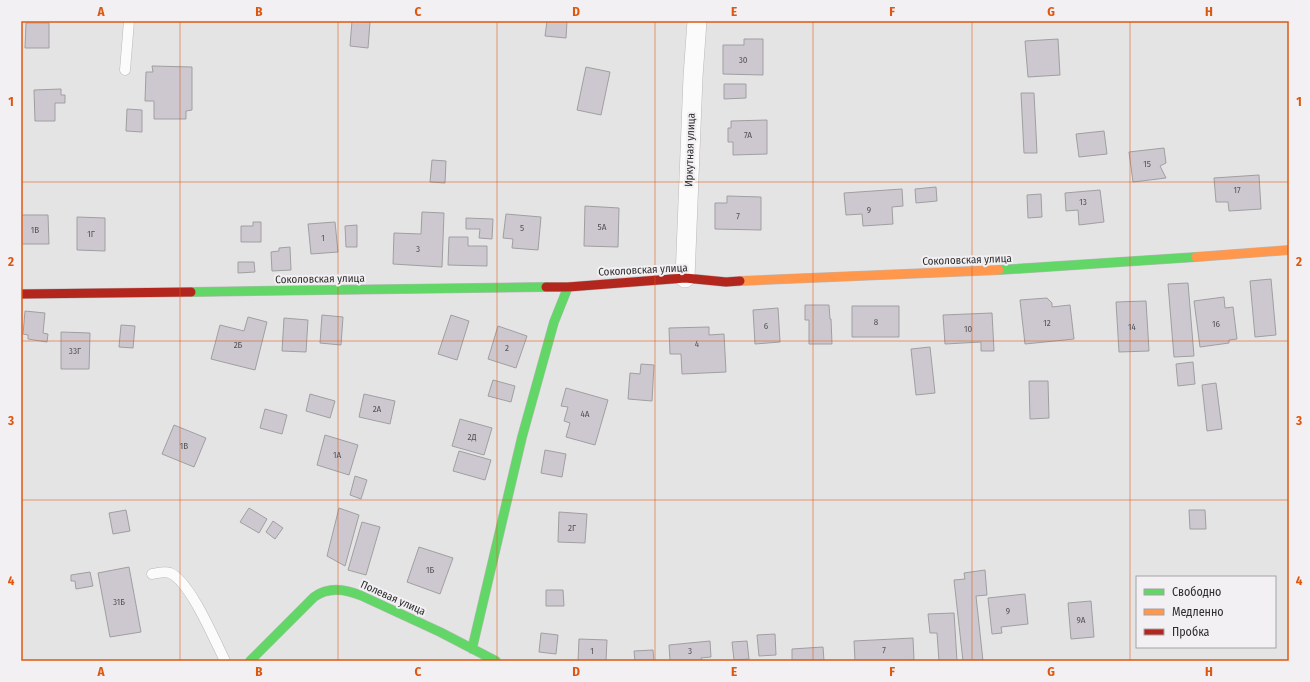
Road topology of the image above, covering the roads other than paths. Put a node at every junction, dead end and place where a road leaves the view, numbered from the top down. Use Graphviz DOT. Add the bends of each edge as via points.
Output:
graph roads {
  1 [pos="129,21"];
  2 [pos="697,21"];
  3 [pos="125,70"];
  4 [pos="1289,250"];
  5 [pos="685,278"];
  6 [pos="568,287"];
  7 [pos="21,294"];
  8 [pos="152,574"];
  9 [pos="472,649"];
  10 [pos="225,661"];
  11 [pos="250,661"];
  12 [pos="496,661"];
  1 -- 3 [label="lane"];
  2 -- 5 [label="street, Иркутная улица"];
  4 -- 5 [label="street, Соколовская улица" via="1028,270 726,282"];
  5 -- 6 [label="street, Соколовская улица"];
  6 -- 7 [label="street, Соколовская улица"];
  6 -- 9 [label="street" via="550,335 522,437"];
  8 -- 10 [label="lane" via="171,573 186,588"];
  9 -- 11 [label="street, Полевая улица" via="362,597 340,590 326,590 314,597"];
  9 -- 12 [label="street, Полевая улица"];
}
